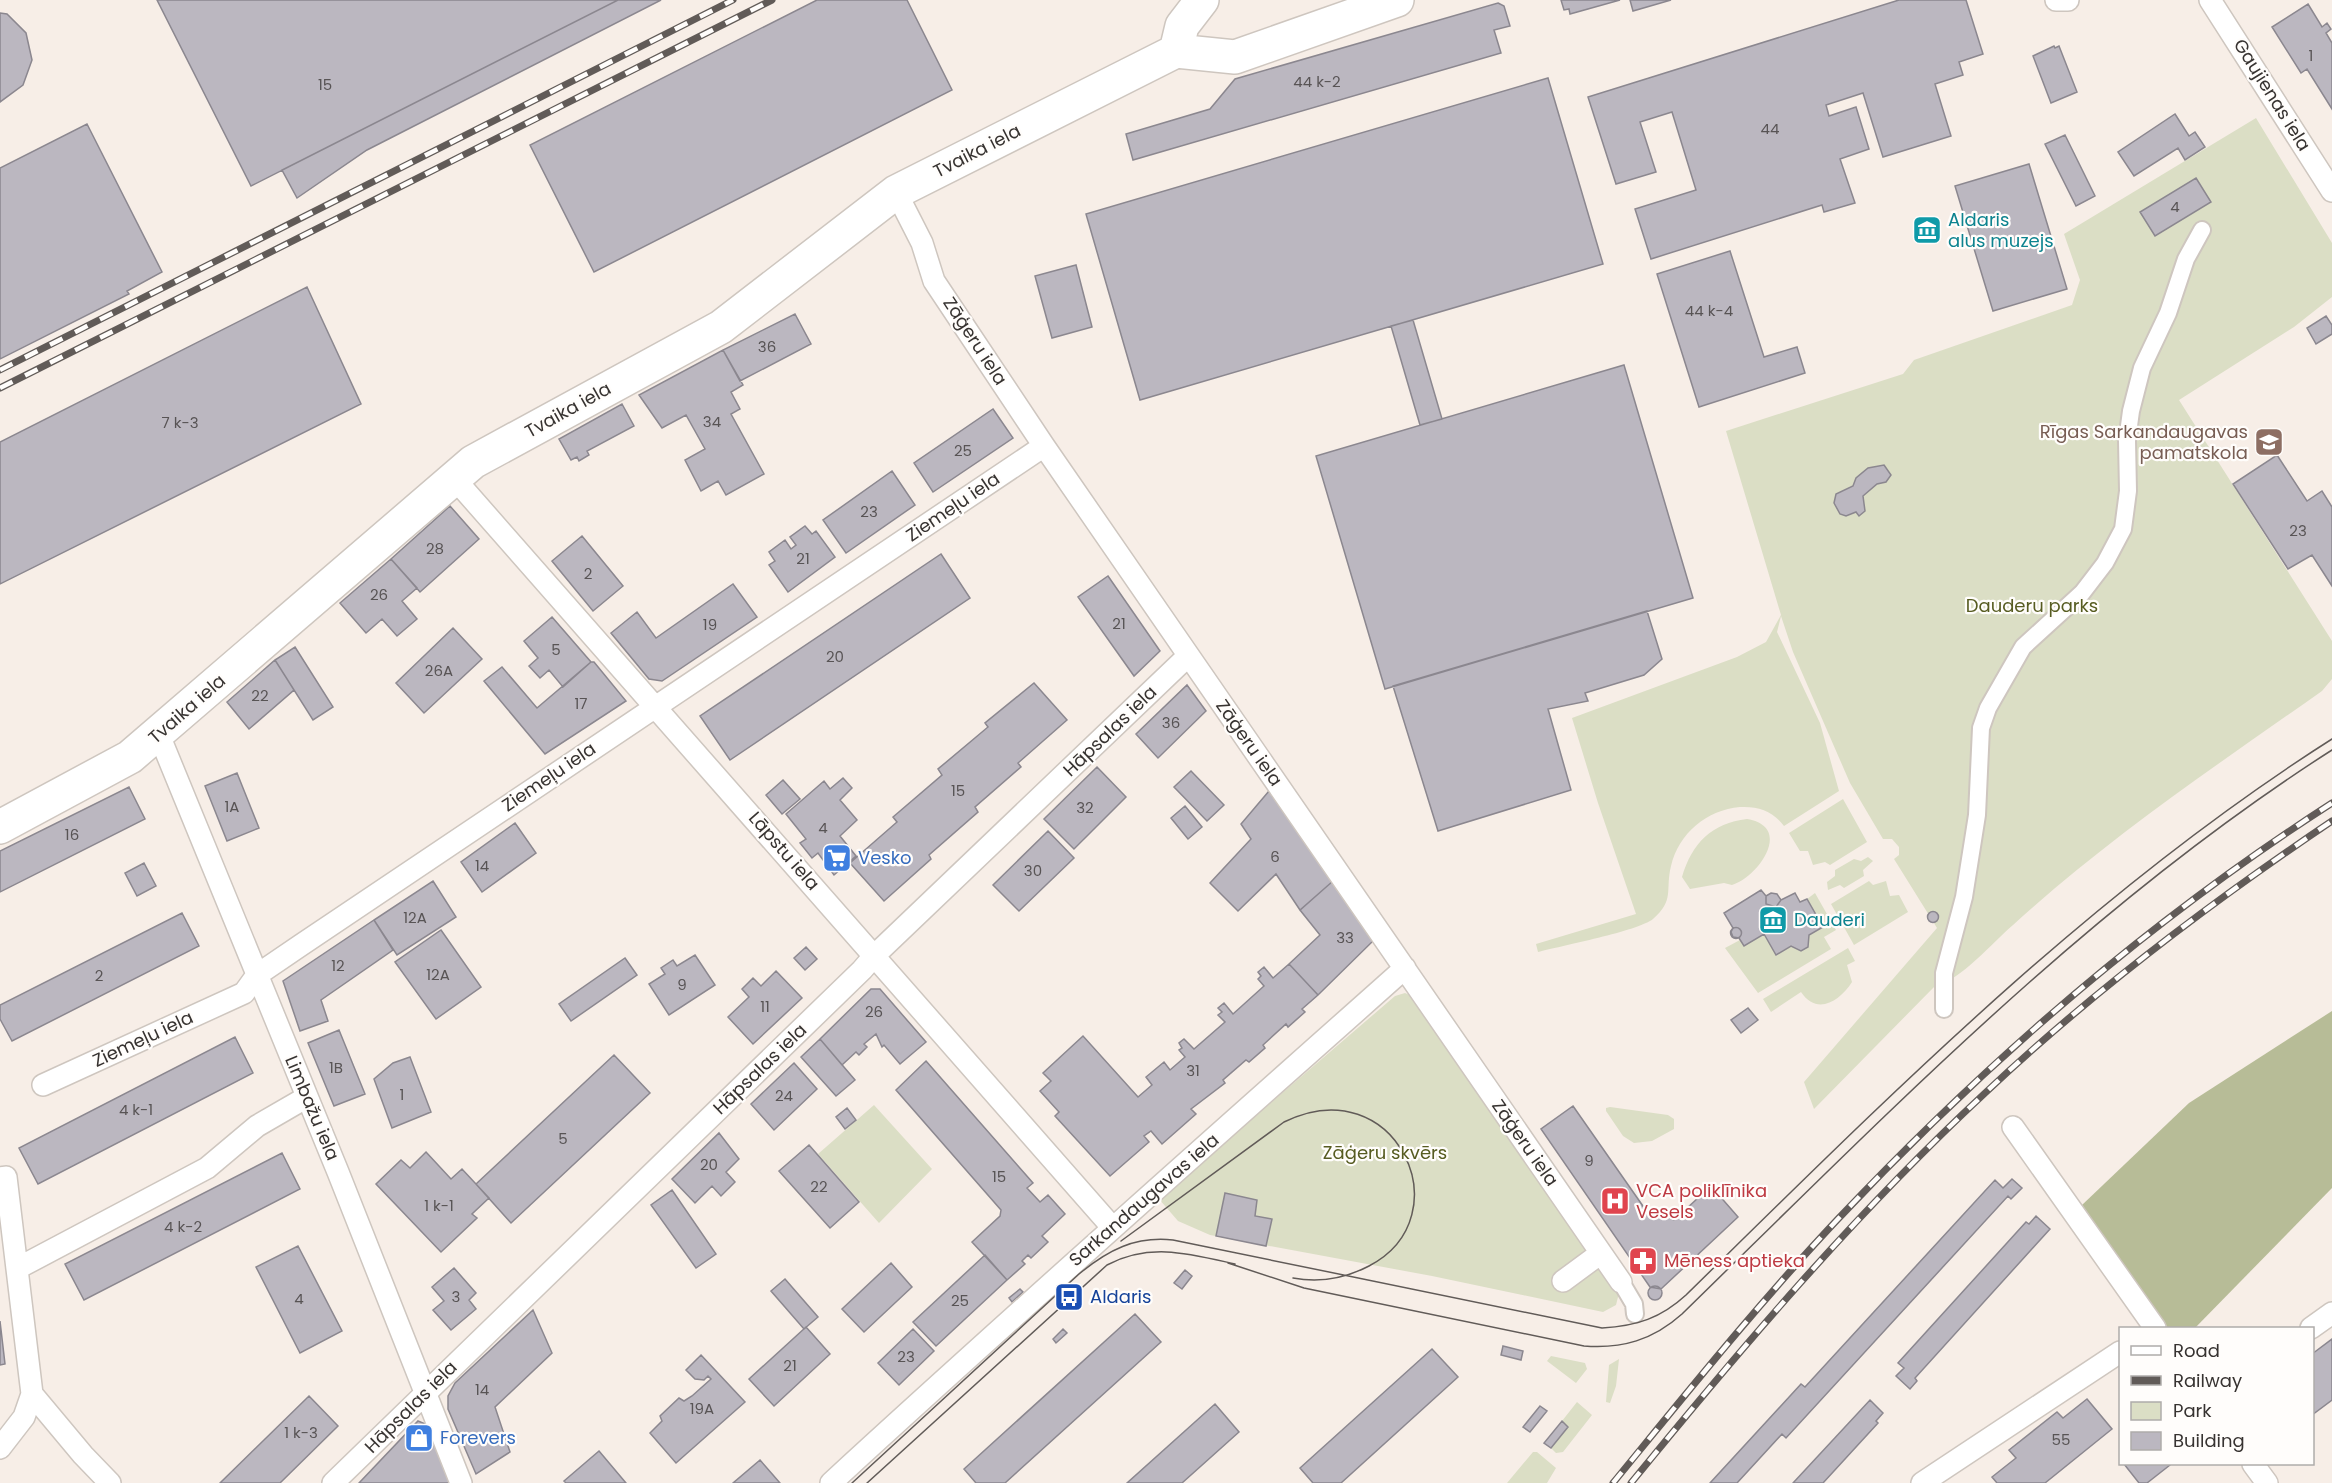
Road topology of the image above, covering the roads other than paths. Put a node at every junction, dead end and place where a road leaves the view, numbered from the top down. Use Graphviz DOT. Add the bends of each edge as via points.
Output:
graph roads {
  1 [pos="1202,0"];
  2 [pos="1397,0"];
  3 [pos="2056,0"];
  4 [pos="2068,0"];
  5 [pos="2211,0"];
  6 [pos="1176,51"];
  7 [pos="2332,191"];
  8 [pos="896,192"];
  9 [pos="2202,230"];
  10 [pos="1044,446"];
  11 [pos="453,477"];
  12 [pos="1188,656"];
  13 [pos="657,707"];
  14 [pos="159,735"];
  15 [pos="0,827"];
  16 [pos="875,955"];
  17 [pos="1405,968"];
  18 [pos="257,975"];
  19 [pos="1944,1009"];
  20 [pos="44,1085"];
  21 [pos="307,1097"];
  22 [pos="2013,1127"];
  23 [pos="0,1178"];
  24 [pos="1112,1227"];
  25 [pos="1601,1253"];
  26 [pos="18,1268"];
  27 [pos="1563,1281"];
  28 [pos="1621,1282"];
  29 [pos="2332,1313"];
  30 [pos="1635,1314"];
  31 [pos="2154,1327"];
  32 [pos="2314,1327"];
  33 [pos="2119,1353"];
  34 [pos="424,1392"];
  35 [pos="32,1394"];
  36 [pos="0,1448"];
  37 [pos="2254,1465"];
  38 [pos="110,1483"];
  39 [pos="333,1483"];
  40 [pos="461,1483"];
  41 [pos="831,1483"];
  42 [pos="1922,1483"];
  43 [pos="2267,1483"];
  1 -- 6 [label="main road" via="1182,26"];
  2 -- 6 [label="main road" via="1235,57"];
  3 -- 4 [label="street"];
  5 -- 7 [label="street, Gaujienas iela"];
  6 -- 8 [label="main road, Tvaika iela"];
  8 -- 10 [label="street, Zāģeru iela" via="922,243 934,280"];
  8 -- 11 [label="main road, Tvaika iela" via="721,327 473,462"];
  9 -- 19 [label="street" via="2186,259 2168,313 2142,369 2127,441 2128,491 2123,529 2105,563 2082,593 2024,647 1988,708 1981,728 1977,816 1964,897 1944,973"];
  10 -- 12 [label="street, Zāģeru iela"];
  10 -- 13 [label="street, Ziemeļu iela"];
  11 -- 13 [label="street, Lāpstu iela"];
  11 -- 14 [label="main road, Tvaika iela"];
  12 -- 16 [label="street, Hāpsalas iela"];
  12 -- 17 [label="street, Zāģeru iela"];
  13 -- 16 [label="street, Lāpstu iela"];
  13 -- 18 [label="street, Ziemeļu iela"];
  14 -- 15 [label="main road, Tvaika iela" via="108,771"];
  14 -- 18 [label="street, Limbažu iela"];
  16 -- 24 [label="street, Lāpstu iela"];
  16 -- 34 [label="street, Hāpsalas iela"];
  17 -- 24 [label="street, Sarkandaugavas iela"];
  17 -- 25 [label="street, Zāģeru iela"];
  18 -- 20 [label="street, Ziemeļu iela" via="244,993"];
  18 -- 21 [label="street, Limbažu iela"];
  21 -- 26 [label="street" via="257,1126 207,1168"];
  21 -- 34 [label="street, Limbažu iela"];
  22 -- 31 [label="street"];
  23 -- 26 [label="street" via="6,1177"];
  24 -- 41 [label="street, Sarkandaugavas iela"];
  25 -- 27 [label="street"];
  25 -- 28 [label="street, Zāģeru iela"];
  26 -- 35 [label="street"];
  28 -- 30 [label="street" via="1634,1304"];
  29 -- 32 [label="street"];
  33 -- 42 [label="street"];
  34 -- 39 [label="street, Hāpsalas iela"];
  34 -- 40 [label="street, Limbažu iela"];
  35 -- 36 [label="street" via="24,1418"];
  35 -- 38 [label="street"];
  37 -- 43 [label="street"];
}
